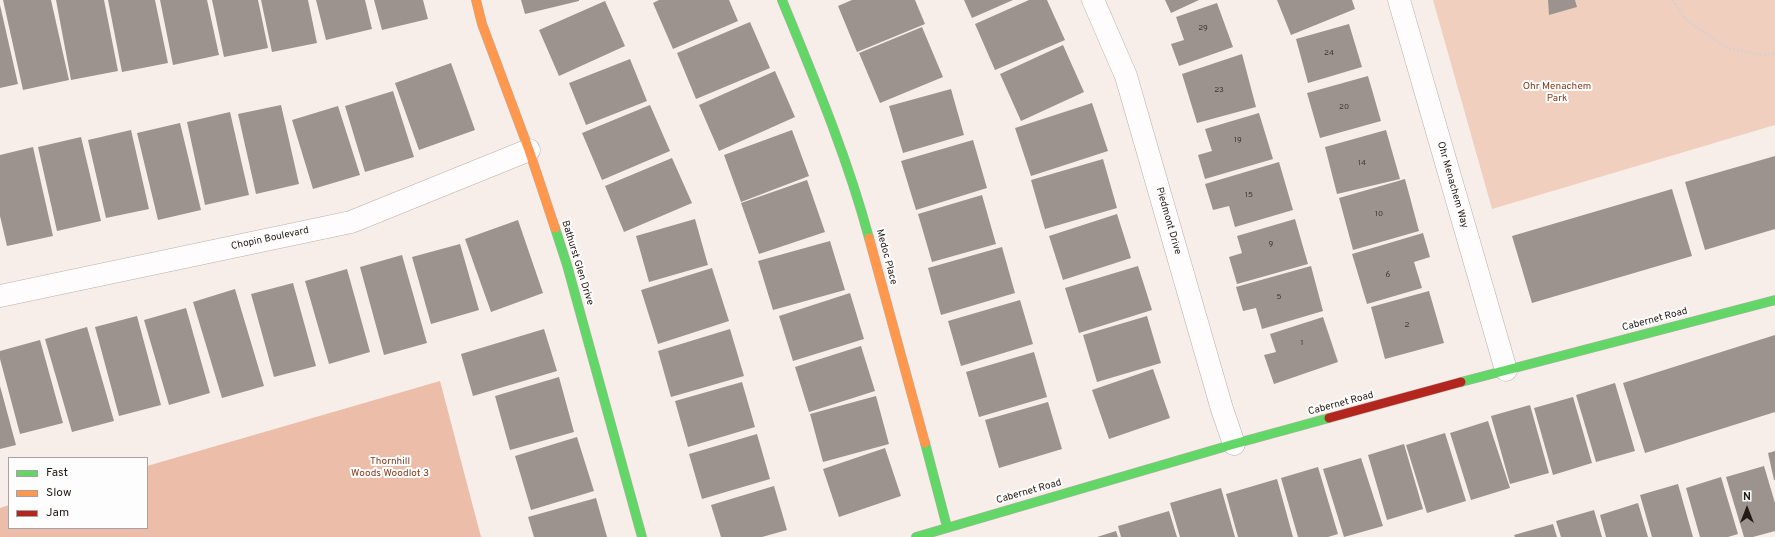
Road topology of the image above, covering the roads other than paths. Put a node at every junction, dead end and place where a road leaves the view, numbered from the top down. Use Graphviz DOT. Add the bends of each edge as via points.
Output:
graph roads {
  1 [pos="476,0"];
  2 [pos="782,0"];
  3 [pos="1093,0"];
  4 [pos="1399,0"];
  5 [pos="529,150"];
  6 [pos="0,296"];
  7 [pos="1775,300"];
  8 [pos="1506,370"];
  9 [pos="1234,444"];
  10 [pos="947,527"];
  11 [pos="642,537"];
  12 [pos="916,537"];
  1 -- 5 [label="street, Bathurst Glen Drive" via="482,24"];
  2 -- 10 [label="street, Medoc Place" via="856,188"];
  3 -- 9 [label="street, Piedmont Drive" via="1126,76"];
  4 -- 8 [label="street, Ohr Menachem Way"];
  5 -- 6 [label="street, Chopin Boulevard" via="351,222"];
  5 -- 11 [label="street, Bathurst Glen Drive" via="567,265"];
  7 -- 8 [label="street, Cabernet Road"];
  8 -- 9 [label="street, Cabernet Road"];
  9 -- 10 [label="street, Cabernet Road"];
  10 -- 12 [label="street, Cabernet Road"];
}
